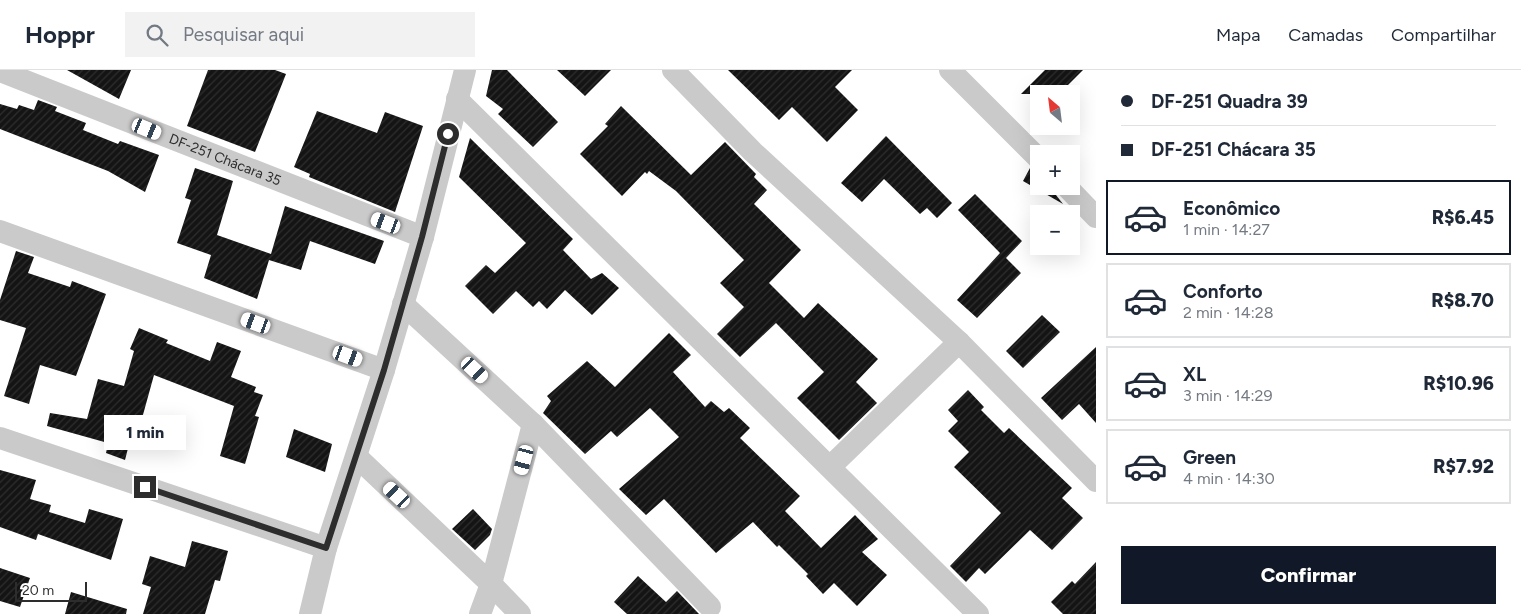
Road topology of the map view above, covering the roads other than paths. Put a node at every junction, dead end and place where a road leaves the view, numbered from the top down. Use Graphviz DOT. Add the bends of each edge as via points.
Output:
graph roads {
  1 [pos="465,70"];
  2 [pos="673,70"];
  3 [pos="950,70"];
  4 [pos="0,71"];
  5 [pos="457,99"];
  6 [pos="1030,150"];
  7 [pos="1075,195"];
  8 [pos="1096,217"];
  9 [pos="0,231"];
  10 [pos="422,237"];
  11 [pos="403,304"];
  12 [pos="959,342"];
  13 [pos="384,370"];
  14 [pos="533,424"];
  15 [pos="0,438"];
  16 [pos="357,457"];
  17 [pos="830,467"];
  18 [pos="1096,480"];
  19 [pos="326,548"];
  20 [pos="491,584"];
  21 [pos="710,607"];
  22 [pos="310,614"];
  23 [pos="480,614"];
  24 [pos="520,614"];
  25 [pos="978,614"];
  1 -- 5 [label="street"];
  2 -- 12 [label="street" via="753,152"];
  3 -- 6 [label="street"];
  4 -- 10 [label="street, DF-251 Chácara 35"];
  5 -- 10 [label="street"];
  5 -- 17 [label="street"];
  7 -- 8 [label="street"];
  9 -- 13 [label="street"];
  10 -- 11 [label="street"];
  11 -- 13 [label="street"];
  11 -- 14 [label="street"];
  12 -- 17 [label="street"];
  12 -- 18 [label="street"];
  13 -- 16 [label="street"];
  14 -- 20 [label="street"];
  14 -- 21 [label="street"];
  15 -- 19 [label="street"];
  16 -- 19 [label="street"];
  16 -- 20 [label="street"];
  17 -- 25 [label="street"];
  19 -- 22 [label="street"];
  20 -- 23 [label="street"];
  20 -- 24 [label="street"];
}
